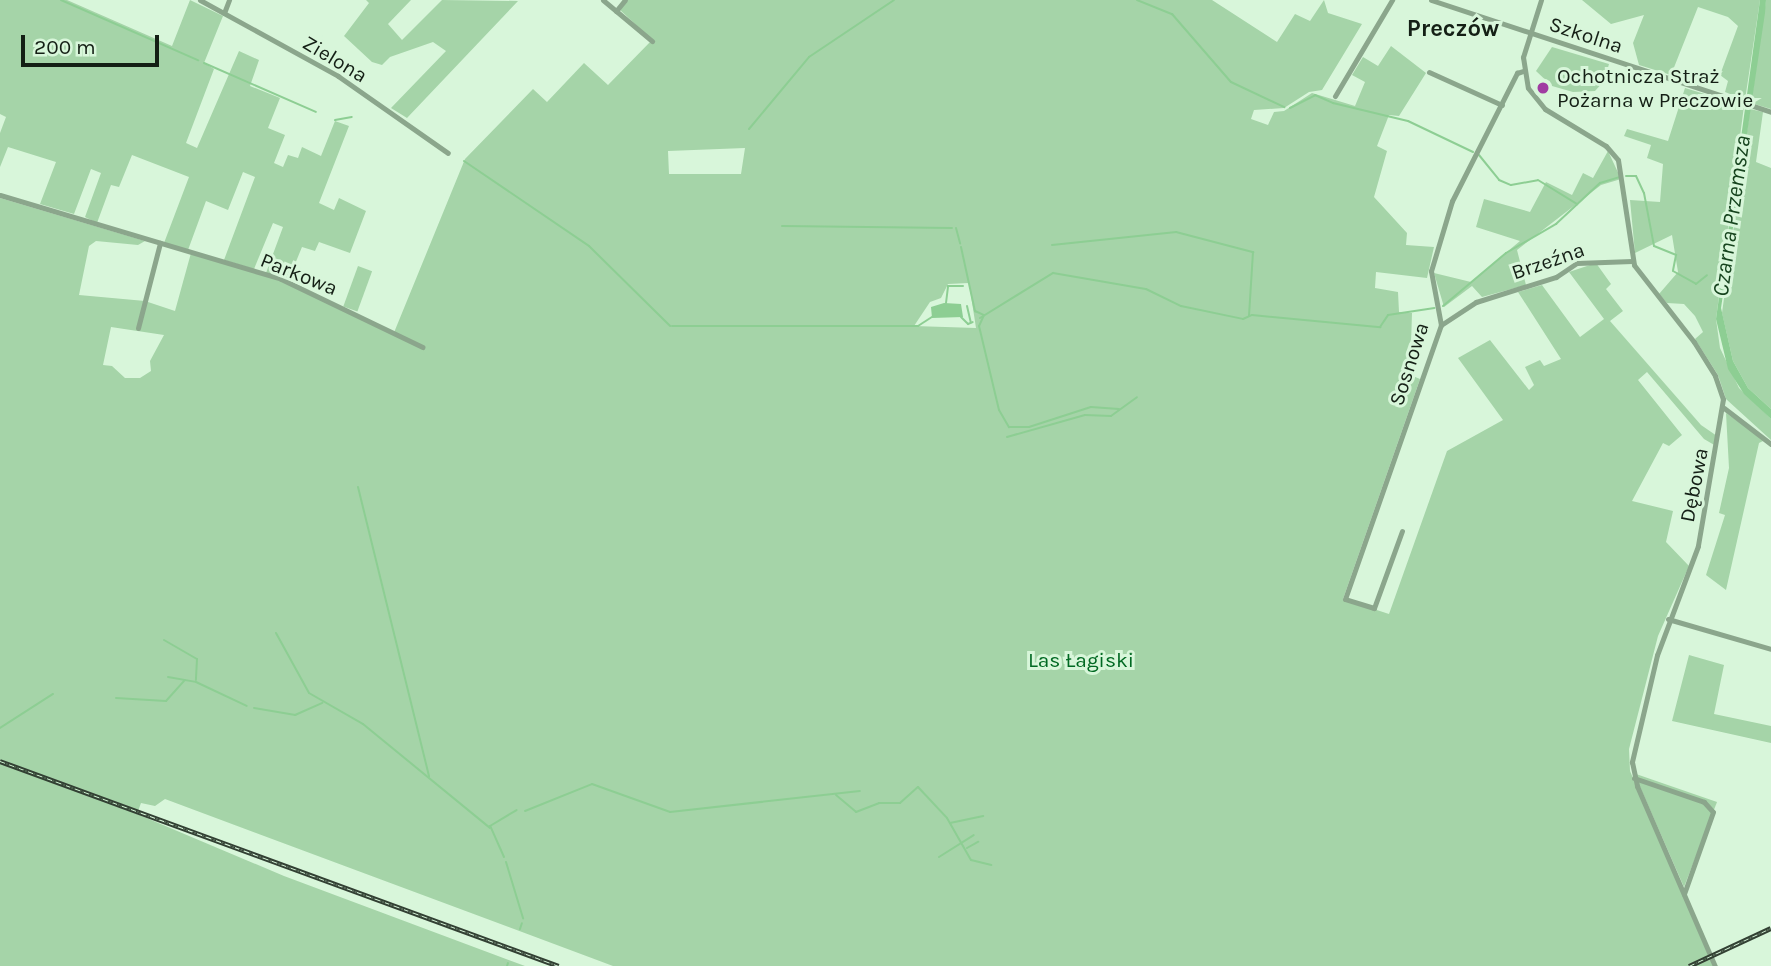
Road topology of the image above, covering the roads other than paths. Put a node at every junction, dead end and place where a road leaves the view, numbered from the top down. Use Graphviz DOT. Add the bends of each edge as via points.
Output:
graph roads {
  1 [pos="200,0"];
  2 [pos="229,0"];
  3 [pos="603,0"];
  4 [pos="625,0"];
  5 [pos="1392,0"];
  6 [pos="1431,0"];
  7 [pos="1541,0"];
  8 [pos="617,11"];
  9 [pos="224,13"];
  10 [pos="1529,34"];
  11 [pos="652,41"];
  12 [pos="1523,71"];
  13 [pos="1429,72"];
  14 [pos="1335,96"];
  15 [pos="1502,105"];
  16 [pos="1771,112"];
  17 [pos="448,153"];
  18 [pos="0,195"];
  19 [pos="160,243"];
  20 [pos="1632,261"];
  21 [pos="1441,325"];
  22 [pos="138,328"];
  23 [pos="422,347"];
  24 [pos="1724,408"];
  25 [pos="1771,444"];
  26 [pos="1402,531"];
  27 [pos="1668,619"];
  28 [pos="1771,649"];
  29 [pos="1634,778"];
  30 [pos="1684,894"];
  31 [pos="1713,960"];
  1 -- 9 [label="street, Zielona"];
  2 -- 9 [label="street"];
  3 -- 8 [label="street"];
  4 -- 8 [label="street"];
  5 -- 14 [label="street"];
  6 -- 10 [label="street, Szkolna"];
  7 -- 10 [label="street, Sosnowa"];
  8 -- 11 [label="street"];
  9 -- 17 [label="street, Zielona" via="338,76"];
  10 -- 12 [label="street, Sosnowa"];
  10 -- 16 [label="street, Szkolna"];
  12 -- 15 [label="street, Sosnowa" via="1517,73"];
  12 -- 20 [label="street, Dębowa" via="1530,91 1545,110 1606,146 1618,160"];
  13 -- 15 [label="street"];
  15 -- 21 [label="street, Sosnowa" via="1452,201 1441,234 1431,281"];
  18 -- 19 [label="street, Parkowa"];
  19 -- 22 [label="street"];
  19 -- 23 [label="street, Parkowa" via="281,279"];
  20 -- 21 [label="street, Brzeźna" via="1577,263 1556,276 1476,302"];
  20 -- 24 [label="street, Dębowa" via="1712,369"];
  21 -- 26 [label="street, Sosnowa" via="1345,599 1374,608"];
  24 -- 25 [label="street"];
  24 -- 27 [label="street, Dębowa" via="1698,546"];
  27 -- 28 [label="street"];
  27 -- 29 [label="street, Dębowa" via="1634,747"];
  29 -- 30 [label="street, Dębowa"];
  29 -- 30 [label="street" via="1704,802 1713,812"];
  30 -- 31 [label="street, Dębowa"];
}
